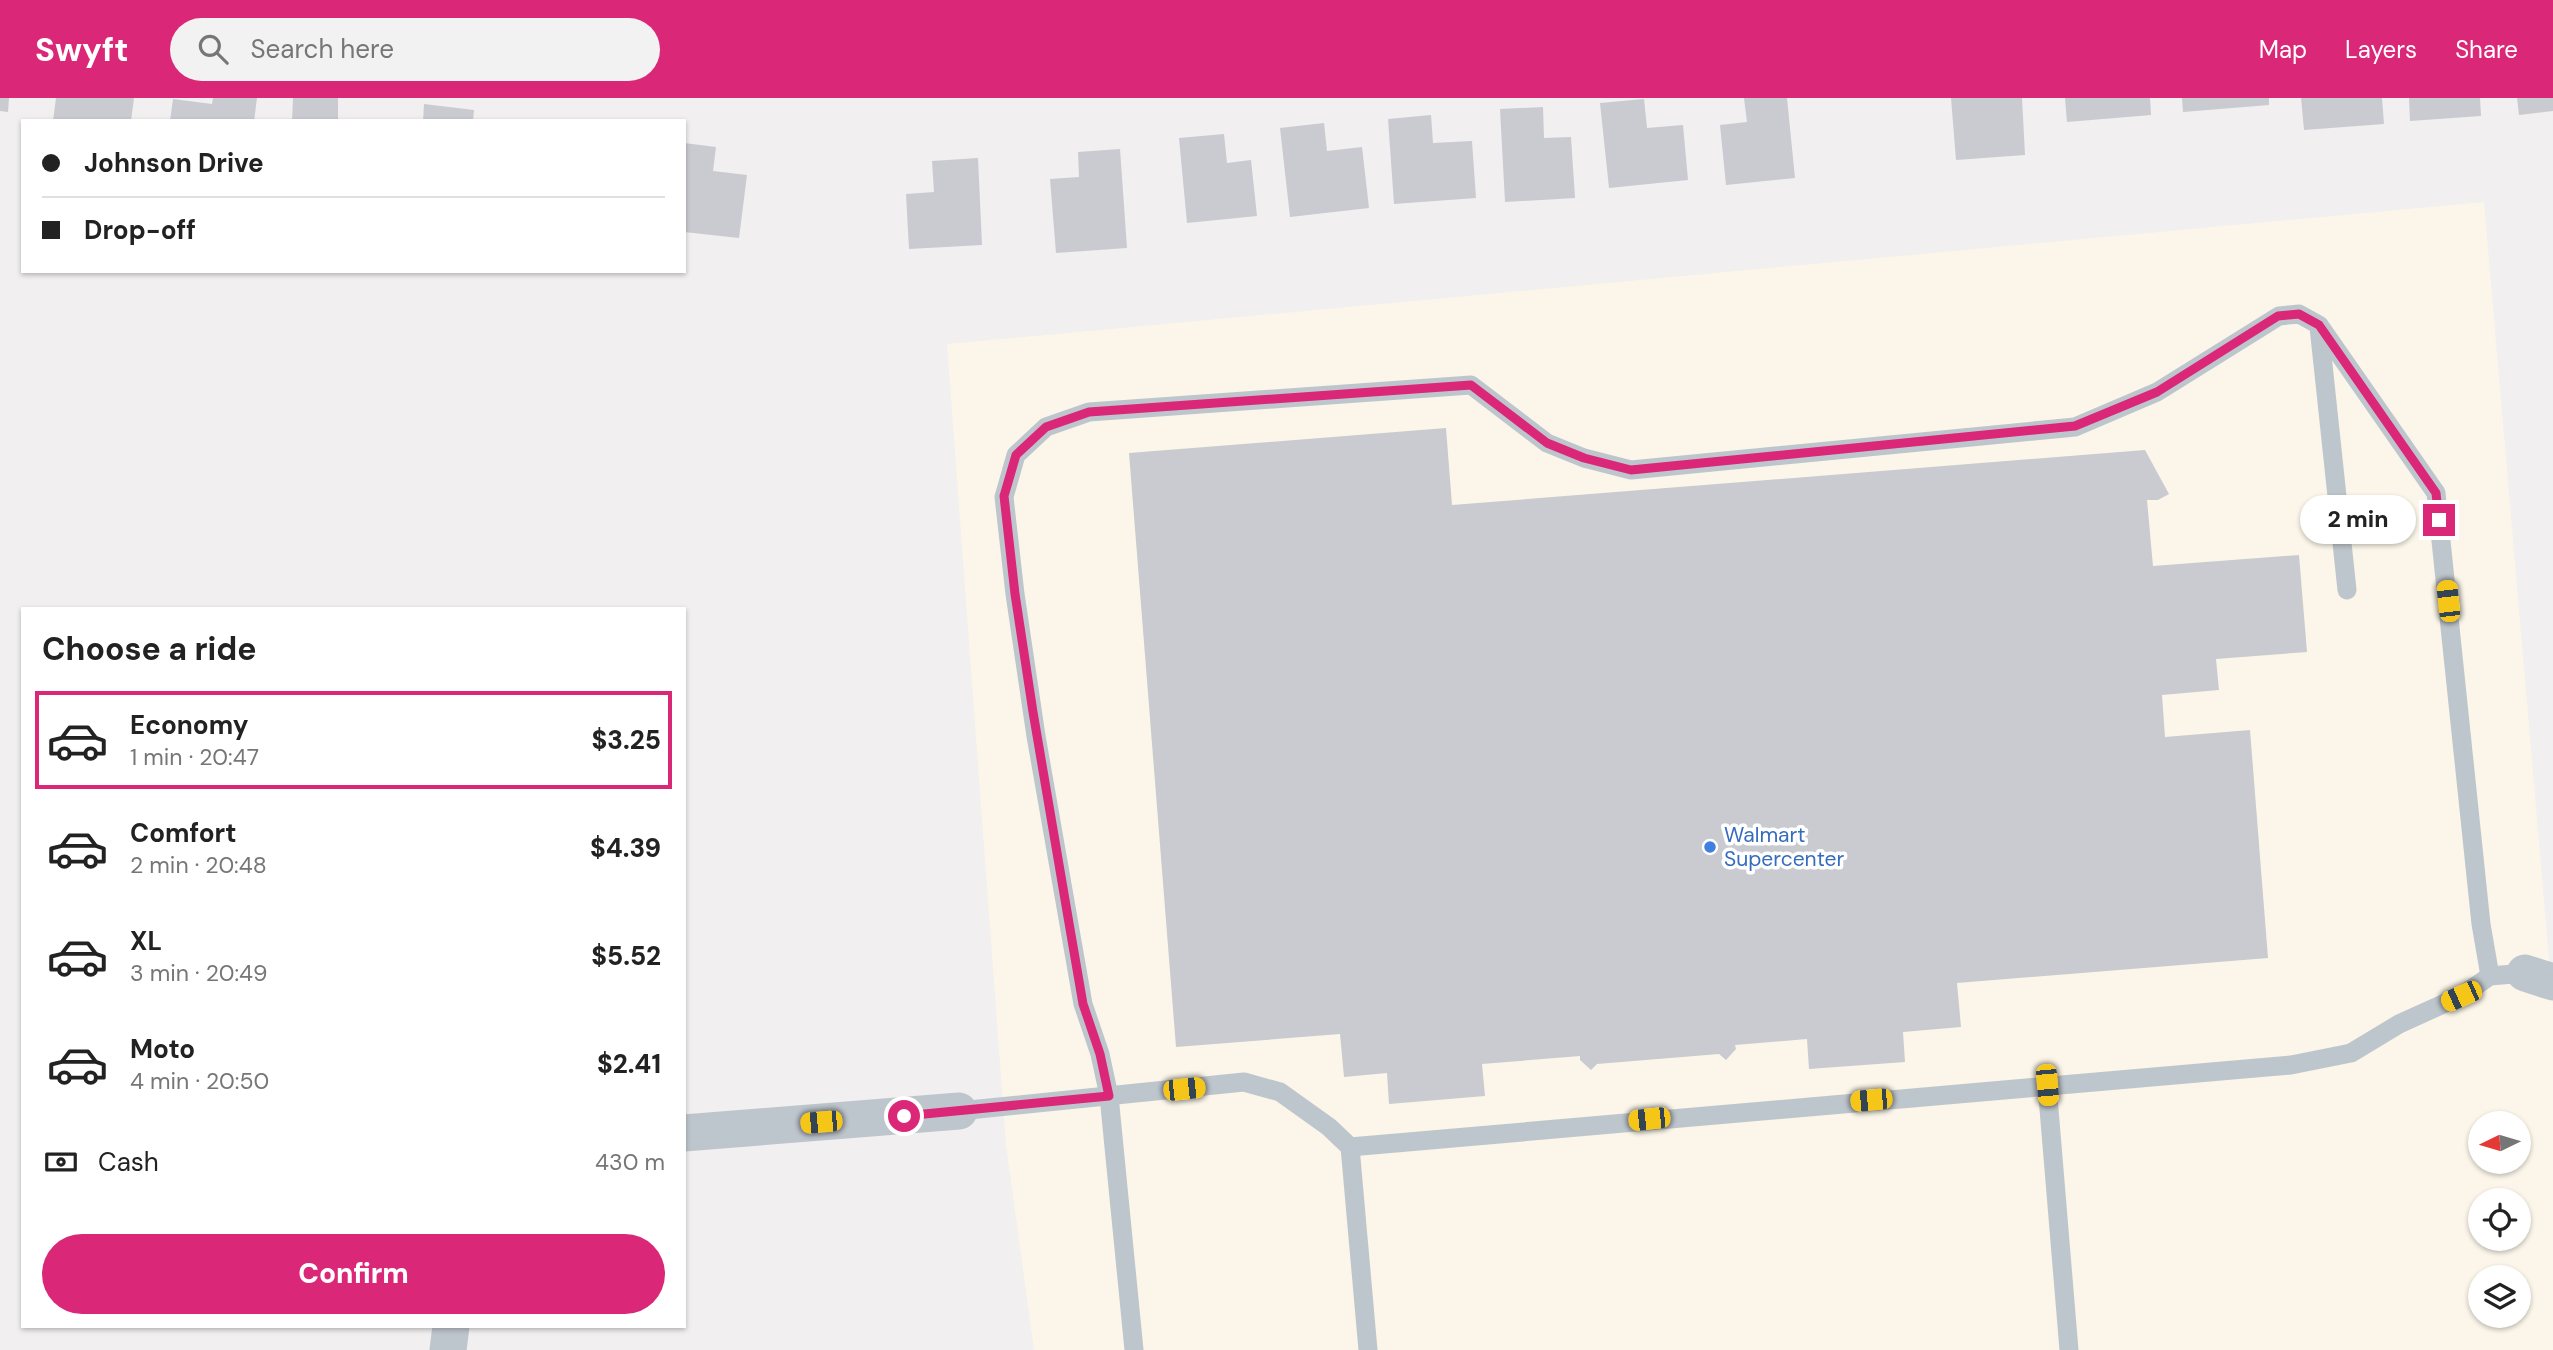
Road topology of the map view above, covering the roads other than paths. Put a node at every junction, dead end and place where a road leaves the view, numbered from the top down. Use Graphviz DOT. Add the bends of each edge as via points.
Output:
graph roads {
  1 [pos="2319,325"];
  2 [pos="2347,590"];
  3 [pos="2490,976"];
  4 [pos="2539,978"];
  5 [pos="2047,1085"];
  6 [pos="1109,1096"];
  7 [pos="959,1111"];
  8 [pos="686,1133"];
  9 [pos="1350,1147"];
  10 [pos="451,1328"];
  11 [pos="448,1350"];
  12 [pos="1133,1350"];
  13 [pos="1368,1350"];
  14 [pos="2068,1350"];
  1 -- 2 [label="lane"];
  1 -- 3 [label="lane" via="2436,493"];
  1 -- 6 [label="lane" via="2299,314 2278,316 2157,392 2075,426 1631,470 1547,443 1471,385 1089,412 1046,427 1016,455 1004,496 1032,710 1081,990"];
  3 -- 4 [label="lane"];
  3 -- 5 [label="lane" via="2351,1053 2291,1065"];
  5 -- 9 [label="lane"];
  5 -- 14 [label="lane"];
  6 -- 7 [label="lane"];
  6 -- 9 [label="lane" via="1244,1082 1280,1092"];
  6 -- 12 [label="lane"];
  7 -- 8 [label="street"];
  9 -- 13 [label="lane"];
  10 -- 11 [label="street"];
}
